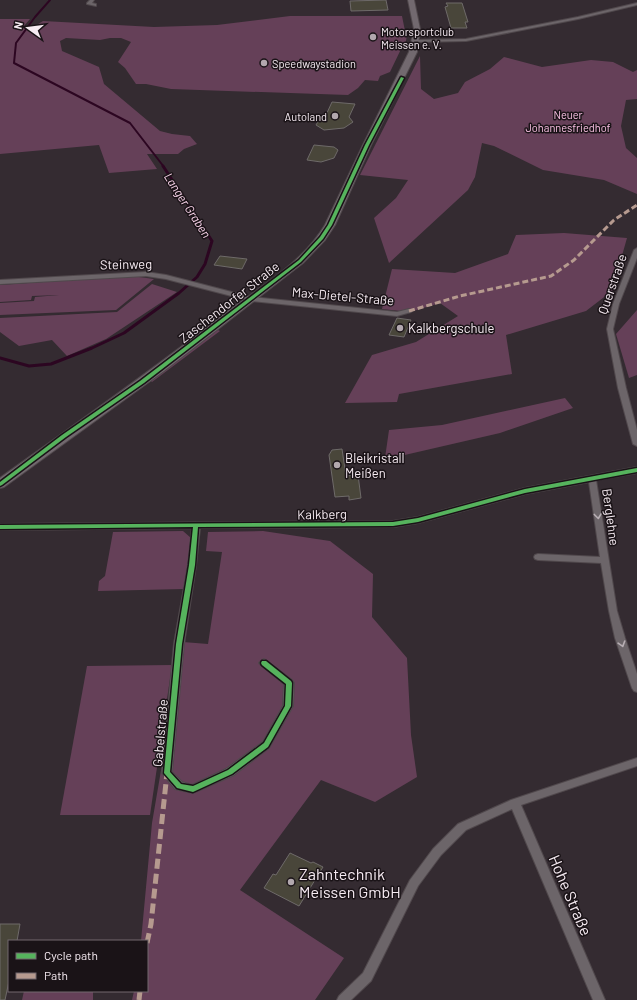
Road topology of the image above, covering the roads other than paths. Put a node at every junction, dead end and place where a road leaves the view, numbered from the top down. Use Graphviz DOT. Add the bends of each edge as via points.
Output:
graph roads {
  1 [pos="411,0"];
  2 [pos="630,0"];
  3 [pos="637,4"];
  4 [pos="416,41"];
  5 [pos="637,250"];
  6 [pos="0,282"];
  7 [pos="251,299"];
  8 [pos="409,311"];
  9 [pos="637,444"];
  10 [pos="637,470"];
  11 [pos="592,478"];
  12 [pos="0,484"];
  13 [pos="196,526"];
  14 [pos="0,528"];
  15 [pos="538,557"];
  16 [pos="604,560"];
  17 [pos="264,663"];
  18 [pos="637,688"];
  19 [pos="637,762"];
  20 [pos="515,803"];
  21 [pos="343,1000"];
  22 [pos="599,1000"];
  1 -- 4 [label="street, Zaschendorfer Straße" via="417,29"];
  2 -- 3 [label="street"];
  3 -- 4 [label="street" via="501,33 459,40"];
  4 -- 7 [label="street, Zaschendorfer Straße" via="408,64 322,238 300,261"];
  5 -- 9 [label="street, Querstraße" via="616,304 610,329"];
  6 -- 7 [label="street, Steinweg" via="156,275"];
  7 -- 8 [label="street, Max-Dietel-Straße" via="397,314"];
  7 -- 12 [label="street, Zaschendorfer Straße" via="142,382"];
  10 -- 11 [label="street, Kalkberg"];
  11 -- 13 [label="street, Kalkberg" via="525,491 418,520 393,524"];
  11 -- 16 [label="street, Berglehne, one-way"];
  13 -- 14 [label="street, Kalkberg"];
  13 -- 17 [label="street, Gabelstraße" via="179,644 167,773 179,786 193,789 230,772 266,745 288,706 289,683"];
  15 -- 16 [label="street, Berglehne"];
  16 -- 18 [label="street, Berglehne, one-way" via="613,611"];
  19 -- 20 [label="street"];
  20 -- 21 [label="street" via="462,828 437,852 414,883 366,977"];
  20 -- 22 [label="street, Hohe Straße"];
}
